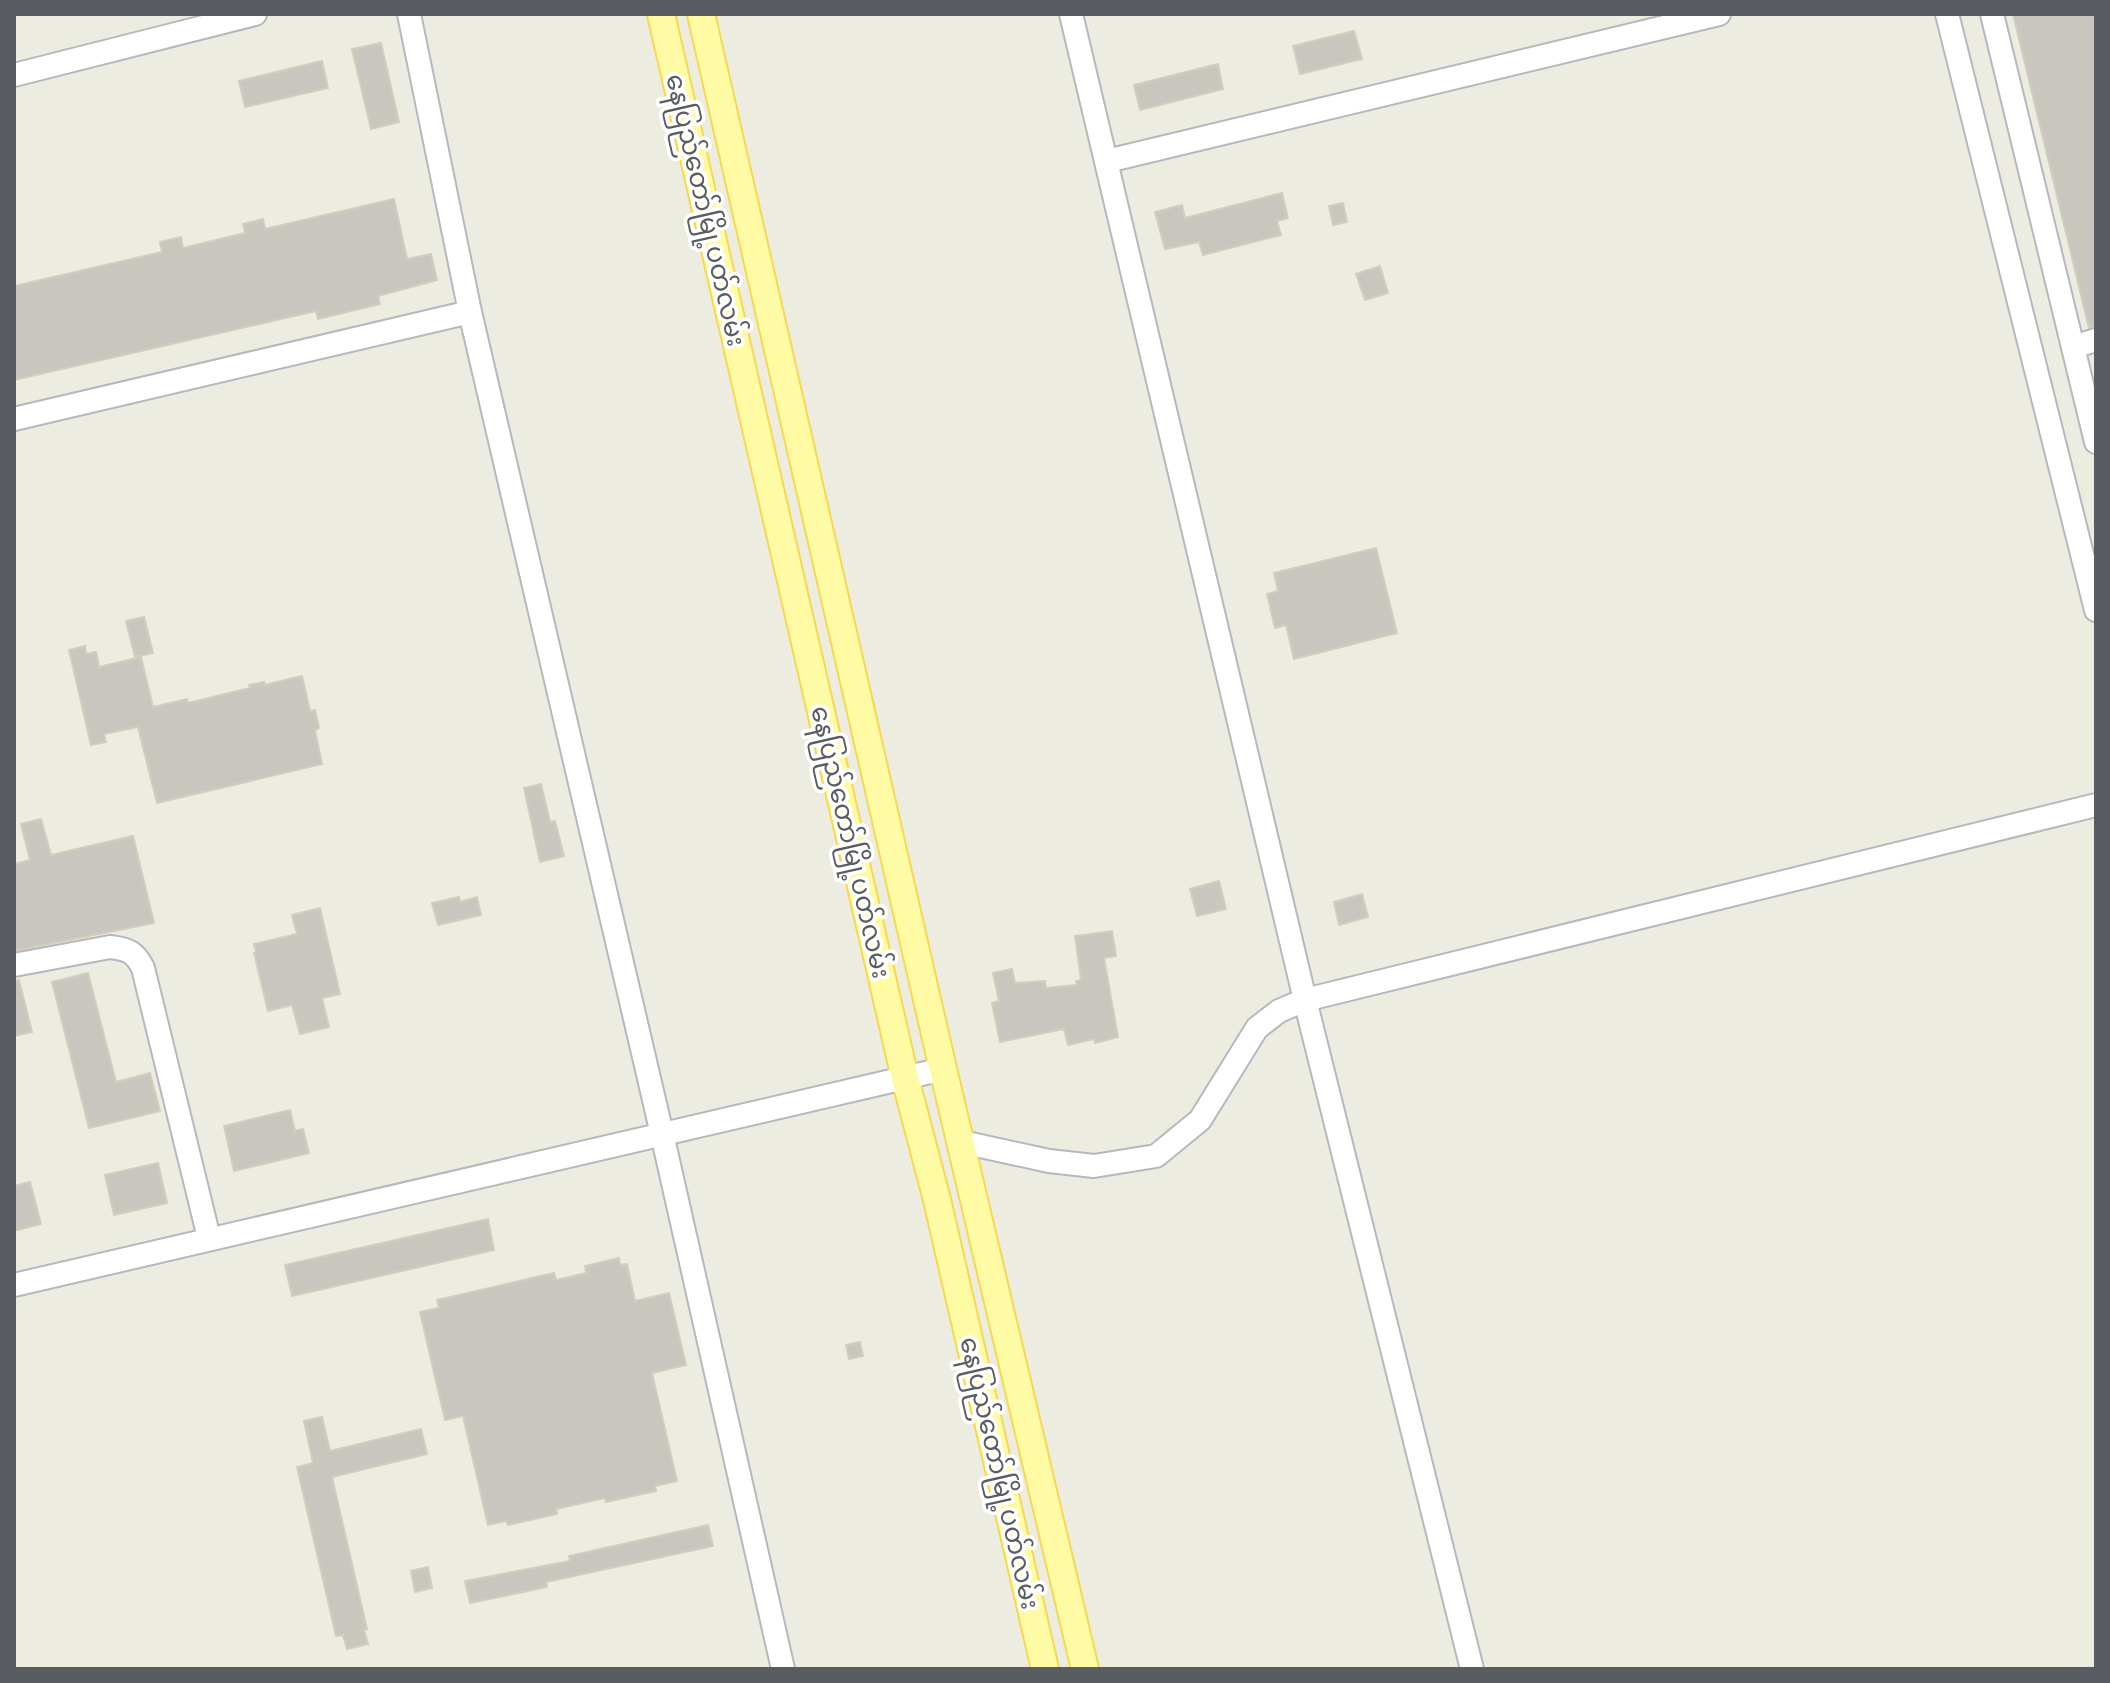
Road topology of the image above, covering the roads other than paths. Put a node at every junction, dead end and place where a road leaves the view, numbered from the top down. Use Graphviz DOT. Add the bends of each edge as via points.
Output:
graph roads {
  1 [pos="255,14"];
  2 [pos="409,14"];
  3 [pos="661,14"];
  4 [pos="701,14"];
  5 [pos="1071,14"];
  6 [pos="1719,14"];
  7 [pos="1947,14"];
  8 [pos="1992,14"];
  9 [pos="14,75"];
  10 [pos="1107,161"];
  11 [pos="470,312"];
  12 [pos="2096,340"];
  13 [pos="2073,347"];
  14 [pos="14,419"];
  15 [pos="2096,442"];
  16 [pos="2096,610"];
  17 [pos="2096,805"];
  18 [pos="14,965"];
  19 [pos="1305,1000"];
  20 [pos="943,1069"];
  21 [pos="905,1078"];
  22 [pos="662,1134"];
  23 [pos="962,1142"];
  24 [pos="209,1238"];
  25 [pos="14,1285"];
  26 [pos="783,1669"];
  27 [pos="1045,1669"];
  28 [pos="1085,1669"];
  29 [pos="1472,1669"];
  1 -- 9 [label="street"];
  2 -- 11 [label="street"];
  3 -- 21 [label="main road, နေပြည်တော်မြို့ပတ်လမ်း"];
  4 -- 20 [label="main road, နေပြည်တော်မြို့ပတ်လမ်း"];
  5 -- 10 [label="street"];
  6 -- 10 [label="street"];
  7 -- 16 [label="street"];
  8 -- 13 [label="street"];
  10 -- 19 [label="street"];
  11 -- 14 [label="street"];
  11 -- 22 [label="street"];
  12 -- 13 [label="street"];
  13 -- 15 [label="street"];
  17 -- 19 [label="street"];
  18 -- 24 [label="street" via="110,947 136,954"];
  19 -- 23 [label="street" via="1257,1028 1200,1120 1156,1156 1094,1166"];
  19 -- 29 [label="street"];
  20 -- 21 [label="street"];
  20 -- 23 [label="main road, နေပြည်တော်မြို့ပတ်လမ်း"];
  21 -- 22 [label="street"];
  21 -- 27 [label="main road, နေပြည်တော်မြို့ပတ်လမ်း"];
  22 -- 24 [label="street"];
  22 -- 26 [label="street"];
  23 -- 28 [label="main road, နေပြည်တော်မြို့ပတ်လမ်း"];
  24 -- 25 [label="street"];
}
